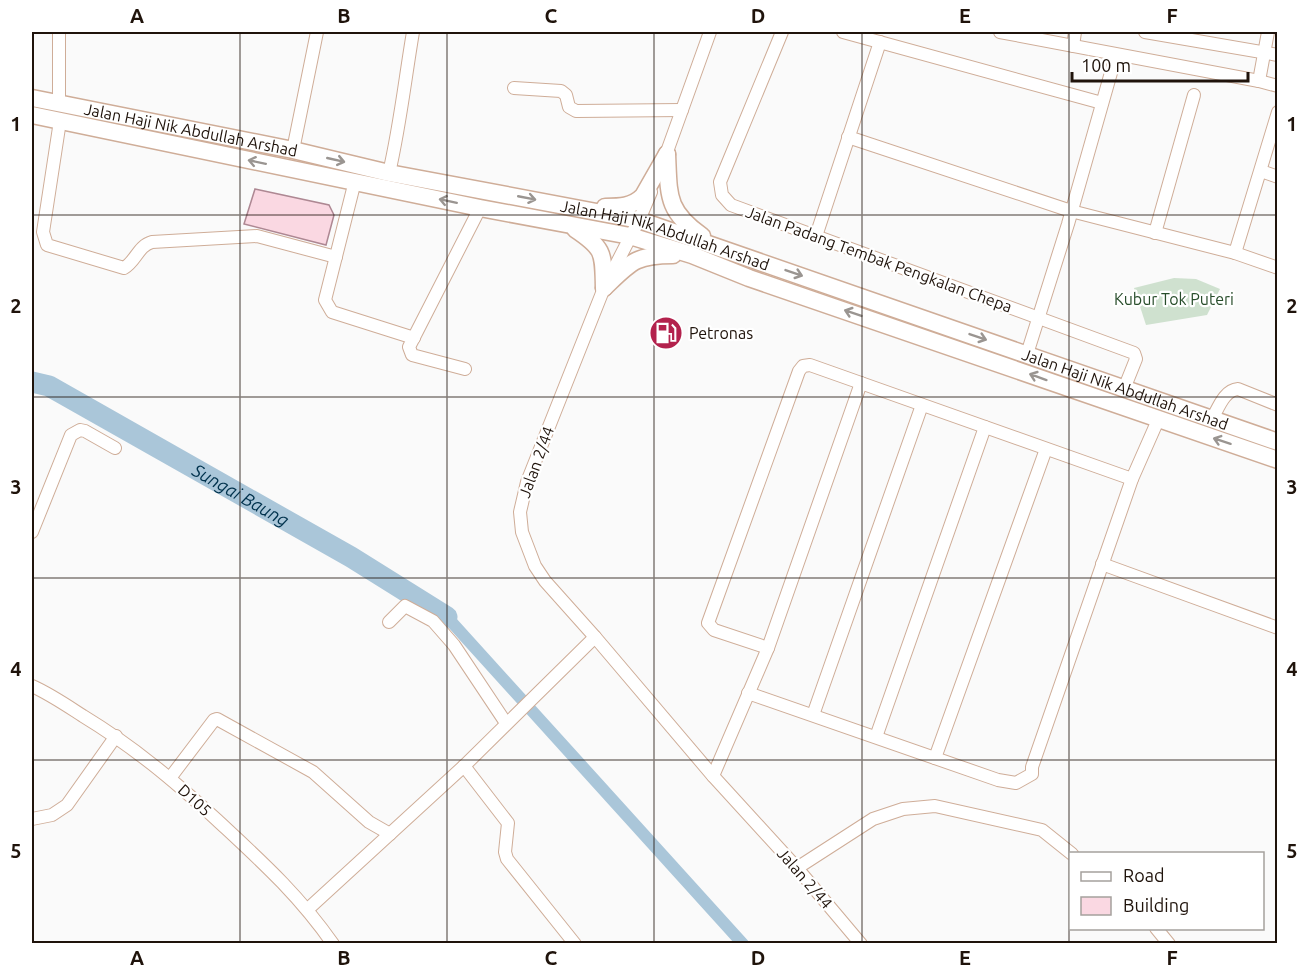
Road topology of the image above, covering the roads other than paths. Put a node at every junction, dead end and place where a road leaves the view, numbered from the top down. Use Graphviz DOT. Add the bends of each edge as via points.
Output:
graph roads {
  1 [pos="59,32"];
  2 [pos="317,32"];
  3 [pos="413,32"];
  4 [pos="710,32"];
  5 [pos="782,32"];
  6 [pos="843,32"];
  7 [pos="1000,32"];
  8 [pos="1076,32"];
  9 [pos="1145,32"];
  10 [pos="1268,32"];
  11 [pos="880,42"];
  12 [pos="1072,46"];
  13 [pos="1265,53"];
  14 [pos="1116,55"];
  15 [pos="1278,55"];
  16 [pos="1259,81"];
  17 [pos="1278,86"];
  18 [pos="514,88"];
  19 [pos="1194,95"];
  20 [pos="32,98"];
  21 [pos="59,103"];
  22 [pos="1102,103"];
  23 [pos="682,110"];
  24 [pos="1278,112"];
  25 [pos="32,115"];
  26 [pos="60,121"];
  27 [pos="848,137"];
  28 [pos="293,150"];
  29 [pos="667,154"];
  30 [pos="1261,171"];
  31 [pos="389,173"];
  32 [pos="1278,177"];
  33 [pos="355,182"];
  34 [pos="571,207"];
  35 [pos="480,208"];
  36 [pos="1071,211"];
  37 [pos="639,220"];
  38 [pos="570,225"];
  39 [pos="1155,232"];
  40 [pos="630,236"];
  41 [pos="816,236"];
  42 [pos="720,247"];
  43 [pos="1235,253"];
  44 [pos="692,255"];
  45 [pos="336,257"];
  46 [pos="1278,268"];
  47 [pos="604,288"];
  48 [pos="1038,318"];
  49 [pos="414,338"];
  50 [pos="1027,354"];
  51 [pos="465,369"];
  52 [pos="861,382"];
  53 [pos="1124,389"];
  54 [pos="922,405"];
  55 [pos="1278,405"];
  56 [pos="1212,419"];
  57 [pos="1158,420"];
  58 [pos="985,427"];
  59 [pos="1278,442"];
  60 [pos="116,448"];
  61 [pos="1046,449"];
  62 [pos="1278,460"];
  63 [pos="1132,479"];
  64 [pos="32,532"];
  65 [pos="1102,564"];
  66 [pos="389,622"];
  67 [pos="1278,628"];
  68 [pos="595,637"];
  69 [pos="768,648"];
  70 [pos="32,686"];
  71 [pos="748,693"];
  72 [pos="813,715"];
  73 [pos="506,723"];
  74 [pos="116,736"];
  75 [pos="876,737"];
  76 [pos="935,758"];
  77 [pos="464,766"];
  78 [pos="712,776"];
  79 [pos="170,778"];
  80 [pos="32,819"];
  81 [pos="390,834"];
  82 [pos="1070,852"];
  83 [pos="797,868"];
  84 [pos="308,909"];
  85 [pos="1158,930"];
  86 [pos="333,944"];
  87 [pos="575,944"];
  88 [pos="861,944"];
  89 [pos="1168,944"];
  1 -- 21 [label="street"];
  2 -- 28 [label="street"];
  3 -- 31 [label="street"];
  4 -- 23 [label="street, Jalan 2/44"];
  5 -- 41 [label="street, Jalan Padang Tembak Pengkalan Chepa" via="720,182 722,195 731,205"];
  6 -- 11 [label="street"];
  7 -- 12 [label="street"];
  8 -- 12 [label="street"];
  9 -- 13 [label="street"];
  10 -- 13 [label="street"];
  11 -- 22 [label="street"];
  11 -- 27 [label="street"];
  12 -- 14 [label="street"];
  13 -- 15 [label="street"];
  13 -- 16 [label="street"];
  14 -- 16 [label="street"];
  14 -- 22 [label="street"];
  16 -- 17 [label="street"];
  18 -- 23 [label="street" via="561,92 576,111"];
  19 -- 39 [label="street"];
  20 -- 21 [label="main road, Jalan Haji Nik Abdullah Arshad"];
  21 -- 28 [label="main road, Jalan Haji Nik Abdullah Arshad"];
  22 -- 36 [label="street"];
  23 -- 29 [label="street, Jalan 2/44"];
  24 -- 30 [label="street"];
  25 -- 26 [label="main road, Jalan Haji Nik Abdullah Arshad"];
  33 -- 26 [label="main road, Jalan Haji Nik Abdullah Arshad, one-way"];
  26 -- 45 [label="street" via="43,232 47,244 124,268 140,248 152,242 257,236"];
  27 -- 36 [label="street"];
  27 -- 41 [label="street"];
  28 -- 31 [label="main road, Jalan Haji Nik Abdullah Arshad, one-way"];
  29 -- 34 [label="main road" via="643,195 631,205"];
  29 -- 37 [label="street, Jalan 2/44"];
  29 -- 42 [label="main road" via="669,194 677,214 685,224"];
  30 -- 32 [label="street"];
  30 -- 43 [label="street"];
  31 -- 34 [label="main road, Jalan Haji Nik Abdullah Arshad, one-way"];
  35 -- 33 [label="main road, Jalan Haji Nik Abdullah Arshad, one-way"];
  33 -- 45 [label="street"];
  34 -- 37 [label="main road, Jalan Haji Nik Abdullah Arshad"];
  35 -- 38 [label="main road, Jalan Haji Nik Abdullah Arshad"];
  35 -- 49 [label="street"];
  36 -- 39 [label="street"];
  36 -- 48 [label="street"];
  37 -- 40 [label="street, Jalan 2/44"];
  37 -- 42 [label="main road, Jalan Haji Nik Abdullah Arshad"];
  38 -- 40 [label="main road, Jalan Haji Nik Abdullah Arshad"];
  38 -- 47 [label="main road" via="597,246 603,262"];
  39 -- 43 [label="street"];
  40 -- 44 [label="main road, Jalan Haji Nik Abdullah Arshad"];
  40 -- 47 [label="street, Jalan 2/44"];
  41 -- 48 [label="street, Jalan Padang Tembak Pengkalan Chepa"];
  42 -- 50 [label="main road, Jalan Haji Nik Abdullah Arshad, one-way"];
  43 -- 46 [label="street"];
  44 -- 47 [label="main road" via="648,256 625,267"];
  57 -- 44 [label="main road, Jalan Haji Nik Abdullah Arshad, one-way"];
  45 -- 49 [label="street" via="324,300 332,312"];
  47 -- 68 [label="street, Jalan 2/44" via="527,482 520,512 522,532 545,581"];
  48 -- 50 [label="street"];
  48 -- 53 [label="street, Jalan Padang Tembak Pengkalan Chepa" via="1134,352 1136,359"];
  49 -- 51 [label="street" via="409,347 412,355"];
  50 -- 53 [label="main road, Jalan Haji Nik Abdullah Arshad"];
  52 -- 54 [label="street"];
  52 -- 69 [label="street"];
  52 -- 69 [label="street" via="810,365 801,368 709,619 714,630"];
  53 -- 56 [label="main road, Jalan Haji Nik Abdullah Arshad"];
  54 -- 58 [label="street"];
  54 -- 72 [label="street"];
  55 -- 56 [label="street" via="1233,389"];
  56 -- 59 [label="main road, Jalan Haji Nik Abdullah Arshad"];
  62 -- 57 [label="main road, Jalan Haji Nik Abdullah Arshad, one-way"];
  57 -- 63 [label="street"];
  58 -- 61 [label="street"];
  58 -- 75 [label="street"];
  60 -- 64 [label="street" via="85,431 71,435"];
  61 -- 63 [label="street"];
  61 -- 76 [label="street"];
  63 -- 65 [label="street"];
  65 -- 67 [label="street"];
  65 -- 76 [label="street" via="1032,774 1011,783"];
  66 -- 73 [label="street" via="405,606 432,621 454,645"];
  68 -- 73 [label="street"];
  68 -- 78 [label="street, Jalan 2/44"];
  69 -- 71 [label="street"];
  70 -- 74 [label="street, D105"];
  71 -- 72 [label="street"];
  71 -- 78 [label="street"];
  72 -- 75 [label="street"];
  73 -- 77 [label="street"];
  74 -- 79 [label="street, D105"];
  74 -- 80 [label="street" via="67,805 52,815"];
  75 -- 76 [label="street"];
  77 -- 81 [label="street"];
  77 -- 87 [label="street" via="508,823 507,859"];
  78 -- 83 [label="street, Jalan 2/44"];
  79 -- 81 [label="street" via="217,719 313,772 369,822"];
  79 -- 84 [label="street, D105" via="281,879"];
  81 -- 84 [label="street"];
  82 -- 83 [label="street" via="1042,830 935,806 903,808 873,819"];
  83 -- 88 [label="street, Jalan 2/44"];
  84 -- 86 [label="street, D105"];
  85 -- 89 [label="street"];
}
